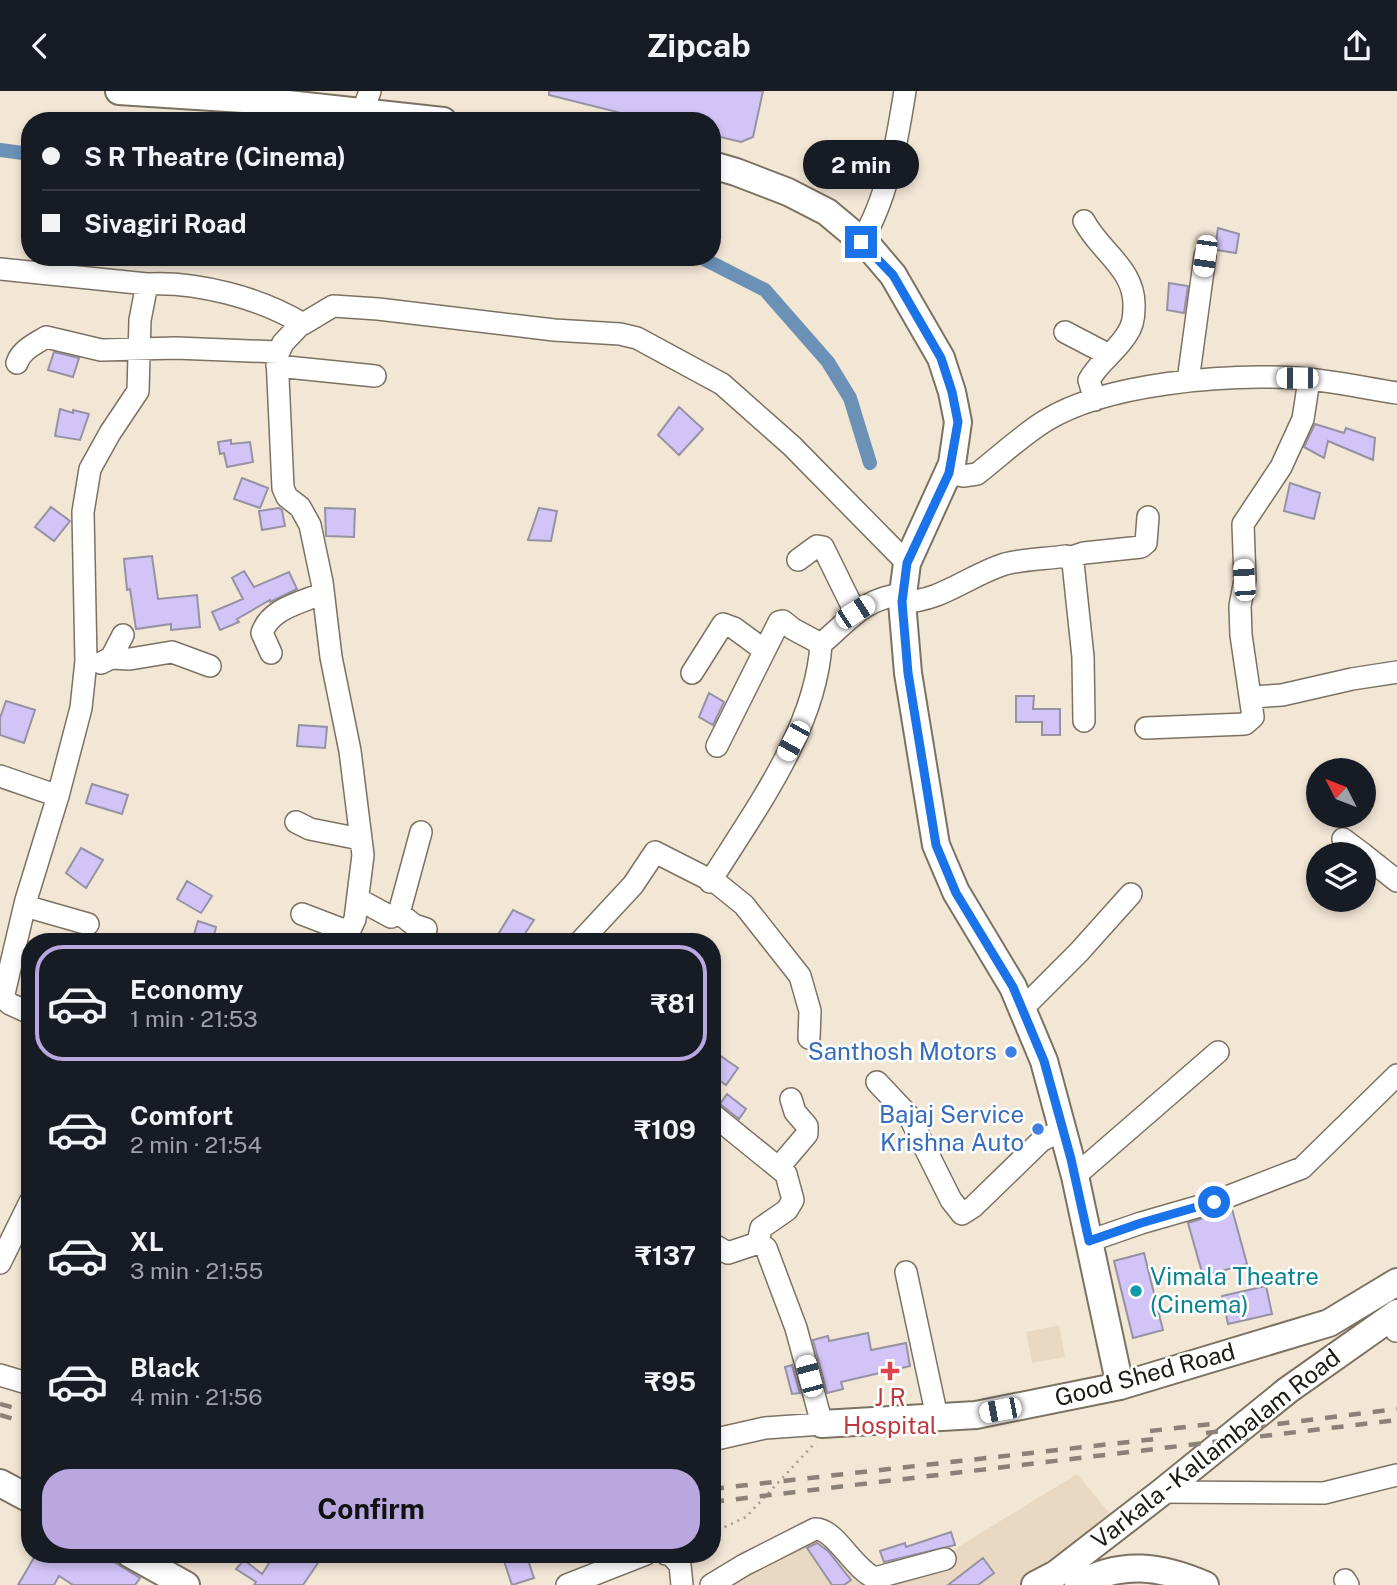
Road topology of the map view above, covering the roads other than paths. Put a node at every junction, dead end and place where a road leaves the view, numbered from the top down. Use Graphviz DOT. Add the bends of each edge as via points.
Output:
graph roads {
  1 [pos="119,91"];
  2 [pos="905,91"];
  3 [pos="366,101"];
  4 [pos="408,112"];
  5 [pos="721,168"];
  6 [pos="1084,221"];
  7 [pos="861,242"];
  8 [pos="1205,256"];
  9 [pos="0,269"];
  10 [pos="146,284"];
  11 [pos="302,323"];
  12 [pos="1065,332"];
  13 [pos="139,351"];
  14 [pos="1109,355"];
  15 [pos="278,359"];
  16 [pos="16,363"];
  17 [pos="375,376"];
  18 [pos="1309,380"];
  19 [pos="1188,381"];
  20 [pos="1397,393"];
  21 [pos="1095,400"];
  22 [pos="949,473"];
  23 [pos="1148,517"];
  24 [pos="1069,558"];
  25 [pos="798,560"];
  26 [pos="907,563"];
  27 [pos="323,593"];
  28 [pos="902,598"];
  29 [pos="855,612"];
  30 [pos="123,635"];
  31 [pos="821,644"];
  32 [pos="764,650"];
  33 [pos="271,653"];
  34 [pos="111,658"];
  35 [pos="211,666"];
  36 [pos="85,667"];
  37 [pos="1397,672"];
  38 [pos="692,673"];
  39 [pos="1252,697"];
  40 [pos="1084,721"];
  41 [pos="1146,728"];
  42 [pos="717,746"];
  43 [pos="0,776"];
  44 [pos="58,796"];
  45 [pos="296,822"];
  46 [pos="421,832"];
  47 [pos="360,839"];
  48 [pos="1343,839"];
  49 [pos="1347,842"];
  50 [pos="1376,864"];
  51 [pos="710,881"];
  52 [pos="1397,881"];
  53 [pos="1131,894"];
  54 [pos="358,899"];
  55 [pos="25,906"];
  56 [pos="399,913"];
  57 [pos="302,914"];
  58 [pos="88,923"];
  59 [pos="426,929"];
  60 [pos="339,933"];
  61 [pos="349,933"];
  62 [pos="588,933"];
  63 [pos="21,1009"];
  64 [pos="1022,1009"];
  65 [pos="809,1038"];
  66 [pos="1217,1052"];
  67 [pos="1397,1075"];
  68 [pos="877,1082"];
  69 [pos="792,1099"];
  70 [pos="721,1121"];
  71 [pos="1063,1129"];
  72 [pos="779,1167"];
  73 [pos="1075,1176"];
  74 [pos="21,1220"];
  75 [pos="1089,1241"];
  76 [pos="758,1243"];
  77 [pos="721,1253"];
  78 [pos="0,1263"];
  79 [pos="906,1272"];
  80 [pos="1397,1282"];
  81 [pos="1397,1325"];
  82 [pos="0,1375"];
  83 [pos="21,1381"];
  84 [pos="1120,1386"];
  85 [pos="937,1417"];
  86 [pos="828,1424"];
  87 [pos="721,1438"];
  88 [pos="1397,1475"];
  89 [pos="0,1483"];
  90 [pos="1162,1492"];
  91 [pos="21,1494"];
  92 [pos="945,1559"];
  93 [pos="146,1563"];
  94 [pos="623,1563"];
  95 [pos="678,1563"];
  96 [pos="1090,1582"];
  97 [pos="186,1585"];
  98 [pos="567,1585"];
  99 [pos="682,1585"];
  100 [pos="711,1585"];
  101 [pos="1035,1585"];
  102 [pos="1205,1585"];
  1 -- 3 [label="main road"];
  2 -- 7 [label="street" via="886,180"];
  3 -- 4 [label="main road"];
  5 -- 7 [label="main road" via="789,192 827,212"];
  6 -- 14 [label="street" via="1133,287 1134,320"];
  7 -- 22 [label="main road" via="893,275 941,358 958,422"];
  8 -- 19 [label="street"];
  9 -- 10 [label="street"];
  10 -- 11 [label="street" via="224,293"];
  10 -- 13 [label="street"];
  11 -- 15 [label="street" via="283,343"];
  11 -- 26 [label="street" via="333,306 637,338 722,384 792,446"];
  12 -- 14 [label="street"];
  13 -- 15 [label="street" via="176,348"];
  13 -- 16 [label="street" via="86,348 47,337 28,348"];
  13 -- 36 [label="street" via="138,391 90,470 84,501"];
  14 -- 21 [label="street" via="1089,380"];
  15 -- 17 [label="street"];
  15 -- 27 [label="street" via="283,488 308,519"];
  18 -- 19 [label="street"];
  18 -- 20 [label="street"];
  18 -- 39 [label="street" via="1303,419 1281,467 1243,524 1241,635"];
  19 -- 21 [label="street"];
  21 -- 22 [label="street" via="1045,421 977,474"];
  22 -- 26 [label="main road"];
  23 -- 24 [label="street" via="1143,547"];
  24 -- 28 [label="street" via="1007,564 934,597 918,602"];
  24 -- 40 [label="street" via="1083,657"];
  25 -- 29 [label="street" via="817,546 823,547"];
  26 -- 28 [label="main road"];
  27 -- 33 [label="street" via="265,622 262,633"];
  27 -- 47 [label="street"];
  28 -- 29 [label="street" via="886,596"];
  28 -- 64 [label="main road" via="908,673 936,845 956,893"];
  29 -- 31 [label="street"];
  30 -- 34 [label="street"];
  31 -- 32 [label="street" via="782,621"];
  31 -- 51 [label="street" via="807,712 760,801"];
  32 -- 38 [label="street" via="723,624"];
  32 -- 42 [label="street"];
  34 -- 35 [label="street" via="172,652"];
  34 -- 36 [label="street"];
  36 -- 44 [label="street" via="81,708"];
  37 -- 39 [label="street"];
  39 -- 41 [label="street" via="1253,717 1247,723"];
  43 -- 44 [label="street"];
  44 -- 55 [label="street"];
  45 -- 47 [label="street"];
  46 -- 56 [label="street"];
  47 -- 54 [label="street" via="363,855"];
  48 -- 49 [label="street"];
  50 -- 52 [label="street"];
  51 -- 62 [label="street" via="654,852 633,885"];
  51 -- 65 [label="street" via="744,905 800,976 810,1011"];
  53 -- 64 [label="street"];
  54 -- 56 [label="street" via="391,917"];
  54 -- 61 [label="street"];
  55 -- 58 [label="street"];
  55 -- 63 [label="street" via="3,998"];
  56 -- 59 [label="street"];
  57 -- 60 [label="street"];
  64 -- 71 [label="main road" via="1044,1061"];
  66 -- 73 [label="street"];
  67 -- 75 [label="street" via="1302,1168 1214,1202"];
  68 -- 71 [label="street" via="909,1117 961,1214 1041,1141"];
  69 -- 72 [label="street" via="807,1134"];
  70 -- 72 [label="street"];
  71 -- 73 [label="main road"];
  72 -- 76 [label="street" via="786,1174 793,1200 787,1210 761,1228"];
  73 -- 75 [label="main road"];
  74 -- 78 [label="street"];
  75 -- 84 [label="main road"];
  76 -- 77 [label="street"];
  76 -- 86 [label="street" via="766,1248"];
  79 -- 85 [label="street"];
  80 -- 84 [label="main road, Good Shed Road" via="1329,1323"];
  81 -- 90 [label="main road, Varkala - Kallambalam Road" via="1289,1390"];
  82 -- 83 [label="street"];
  84 -- 85 [label="main road, Good Shed Road" via="976,1415"];
  85 -- 86 [label="main road, Good Shed Road"];
  86 -- 87 [label="street, Good Shed Road" via="765,1428"];
  88 -- 90 [label="street" via="1324,1493"];
  89 -- 91 [label="main road"];
  90 -- 101 [label="main road, Varkala - Kallambalam Road" via="1056,1574"];
  92 -- 100 [label="street" via="875,1578 857,1566 822,1528"];
  93 -- 97 [label="main road"];
  94 -- 98 [label="street"];
  95 -- 99 [label="street"];
  96 -- 102 [label="main road" via="1124,1567 1172,1573"];
}
